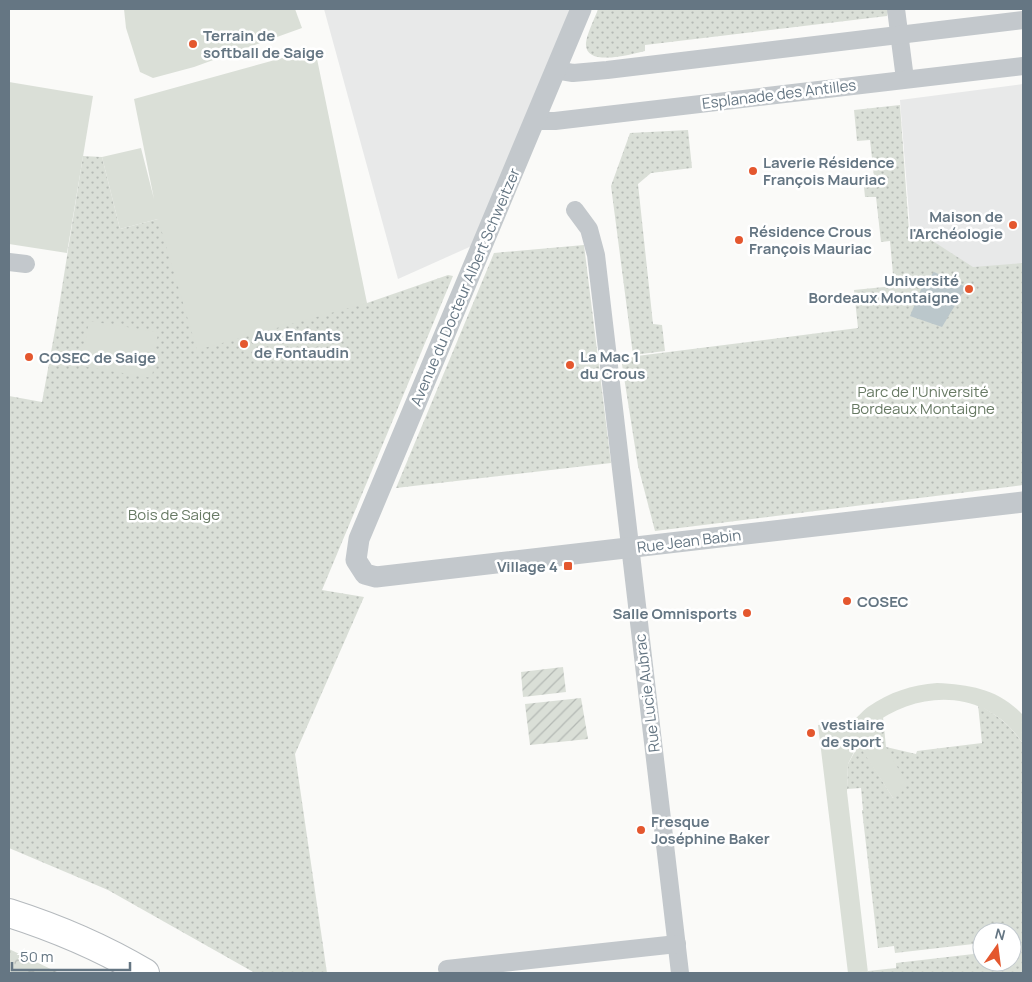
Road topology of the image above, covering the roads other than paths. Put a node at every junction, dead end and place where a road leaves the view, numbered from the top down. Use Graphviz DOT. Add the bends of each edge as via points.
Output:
graph roads {
  1 [pos="580,9"];
  2 [pos="896,9"];
  3 [pos="1023,20"];
  4 [pos="899,33"];
  5 [pos="1023,66"];
  6 [pos="555,70"];
  7 [pos="905,79"];
  8 [pos="534,121"];
  9 [pos="574,210"];
  10 [pos="9,262"];
  11 [pos="26,264"];
  12 [pos="1023,502"];
  13 [pos="630,548"];
  14 [pos="359,566"];
  15 [pos="9,914"];
  16 [pos="677,944"];
  17 [pos="447,969"];
  18 [pos="145,973"];
  19 [pos="680,973"];
  1 -- 6 [label="street, Avenue du Docteur Albert Schweitzer"];
  2 -- 4 [label="street"];
  3 -- 4 [label="street"];
  4 -- 6 [label="street" via="598,71 573,73"];
  4 -- 7 [label="street"];
  5 -- 7 [label="street, Esplanade des Antilles"];
  6 -- 8 [label="street, Avenue du Docteur Albert Schweitzer"];
  7 -- 8 [label="street, Esplanade des Antilles"];
  8 -- 14 [label="street, Avenue du Docteur Albert Schweitzer" via="359,539 356,560"];
  9 -- 13 [label="street, Rue Lucie Aubrac" via="589,229 596,255"];
  10 -- 11 [label="street"];
  12 -- 13 [label="street, Rue Jean Babin"];
  13 -- 14 [label="street, Rue Jean Babin" via="376,577 365,574"];
  13 -- 16 [label="street, Rue Lucie Aubrac"];
  15 -- 18 [label="highway" via="51,928"];
  16 -- 17 [label="street"];
  16 -- 19 [label="street, Rue Lucie Aubrac"];
}
